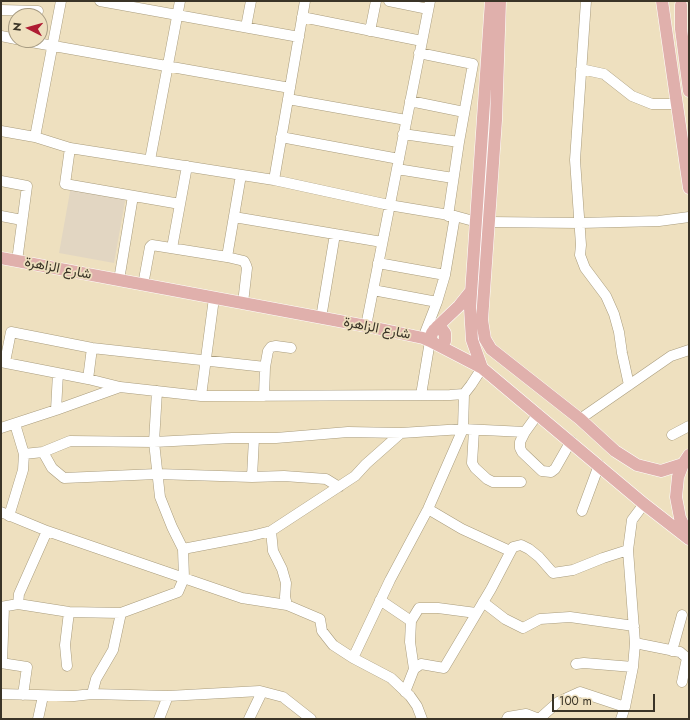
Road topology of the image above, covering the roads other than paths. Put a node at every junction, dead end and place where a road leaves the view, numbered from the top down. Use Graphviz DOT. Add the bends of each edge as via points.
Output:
graph roads {
  1 [pos="3,1"];
  2 [pos="61,1"];
  3 [pos="102,1"];
  4 [pos="180,1"];
  5 [pos="251,1"];
  6 [pos="305,1"];
  7 [pos="376,1"];
  8 [pos="389,1"];
  9 [pos="491,1"];
  10 [pos="500,1"];
  11 [pos="586,1"];
  12 [pos="663,1"];
  13 [pos="429,5"];
  14 [pos="685,5"];
  15 [pos="1,11"];
  16 [pos="177,15"];
  17 [pos="302,18"];
  18 [pos="246,27"];
  19 [pos="370,31"];
  20 [pos="299,37"];
  21 [pos="422,41"];
  22 [pos="48,45"];
  23 [pos="52,46"];
  24 [pos="420,53"];
  25 [pos="167,66"];
  26 [pos="581,69"];
  27 [pos="290,88"];
  28 [pos="689,91"];
  29 [pos="288,99"];
  30 [pos="410,101"];
  31 [pos="677,104"];
  32 [pos="464,112"];
  33 [pos="406,120"];
  34 [pos="1,132"];
  35 [pos="404,134"];
  36 [pos="281,136"];
  37 [pos="35,137"];
  38 [pos="459,142"];
  39 [pos="70,148"];
  40 [pos="150,160"];
  41 [pos="398,164"];
  42 [pos="187,166"];
  43 [pos="241,175"];
  44 [pos="453,178"];
  45 [pos="274,180"];
  46 [pos="1,181"];
  47 [pos="689,188"];
  48 [pos="133,196"];
  49 [pos="180,204"];
  50 [pos="389,205"];
  51 [pos="1,216"];
  52 [pos="452,216"];
  53 [pos="689,217"];
  54 [pos="234,218"];
  55 [pos="22,220"];
  56 [pos="483,222"];
  57 [pos="580,223"];
  58 [pos="335,234"];
  59 [pos="382,242"];
  60 [pos="172,248"];
  61 [pos="228,257"];
  62 [pos="1,258"];
  63 [pos="17,261"];
  64 [pos="378,263"];
  65 [pos="444,275"];
  66 [pos="119,280"];
  67 [pos="143,285"];
  68 [pos="373,290"];
  69 [pos="472,291"];
  70 [pos="214,298"];
  71 [pos="437,302"];
  72 [pos="243,303"];
  73 [pos="321,318"];
  74 [pos="366,326"];
  75 [pos="432,338"];
  76 [pos="92,348"];
  77 [pos="290,348"];
  78 [pos="689,350"];
  79 [pos="206,360"];
  80 [pos="3,362"];
  81 [pos="265,367"];
  82 [pos="482,368"];
  83 [pos="58,373"];
  84 [pos="88,379"];
  85 [pos="629,385"];
  86 [pos="120,387"];
  87 [pos="157,391"];
  88 [pos="464,394"];
  89 [pos="421,395"];
  90 [pos="201,396"];
  91 [pos="264,396"];
  92 [pos="56,410"];
  93 [pos="538,414"];
  94 [pos="580,419"];
  95 [pos="15,424"];
  96 [pos="689,426"];
  97 [pos="1,428"];
  98 [pos="468,430"];
  99 [pos="525,432"];
  100 [pos="401,433"];
  101 [pos="672,434"];
  102 [pos="254,438"];
  103 [pos="570,441"];
  104 [pos="154,442"];
  105 [pos="43,452"];
  106 [pos="24,454"];
  107 [pos="686,460"];
  108 [pos="599,465"];
  109 [pos="157,474"];
  110 [pos="252,477"];
  111 [pos="521,482"];
  112 [pos="339,487"];
  113 [pos="644,504"];
  114 [pos="428,509"];
  115 [pos="582,511"];
  116 [pos="5,514"];
  117 [pos="47,531"];
  118 [pos="271,531"];
  119 [pos="689,537"];
  120 [pos="183,549"];
  121 [pos="628,550"];
  122 [pos="510,551"];
  123 [pos="184,578"];
  124 [pos="380,600"];
  125 [pos="483,602"];
  126 [pos="18,604"];
  127 [pos="287,605"];
  128 [pos="3,607"];
  129 [pos="69,612"];
  130 [pos="121,613"];
  131 [pos="476,613"];
  132 [pos="682,615"];
  133 [pos="411,621"];
  134 [pos="634,626"];
  135 [pos="635,643"];
  136 [pos="672,651"];
  137 [pos="353,658"];
  138 [pos="2,663"];
  139 [pos="576,664"];
  140 [pos="67,666"];
  141 [pos="633,667"];
  142 [pos="414,669"];
  143 [pos="682,682"];
  144 [pos="262,692"];
  145 [pos="406,692"];
  146 [pos="1,694"];
  147 [pos="92,694"];
  148 [pos="23,695"];
  149 [pos="43,696"];
  150 [pos="168,696"];
  151 [pos="625,707"];
  152 [pos="38,719"];
  153 [pos="159,719"];
  154 [pos="249,719"];
  155 [pos="311,719"];
  156 [pos="422,719"];
  157 [pos="507,719"];
  158 [pos="621,719"];
  1 -- 15 [label="street"];
  2 -- 23 [label="street"];
  3 -- 16 [label="street"];
  4 -- 16 [label="street"];
  5 -- 18 [label="street"];
  6 -- 17 [label="street"];
  7 -- 19 [label="street"];
  8 -- 13 [label="street"];
  9 -- 56 [label="main road"];
  10 -- 56 [label="main road" via="496,120"];
  11 -- 26 [label="street"];
  12 -- 14 [label="main road"];
  12 -- 31 [label="main road"];
  13 -- 21 [label="street"];
  14 -- 28 [label="main road" via="680,29"];
  16 -- 18 [label="street"];
  16 -- 25 [label="street"];
  17 -- 19 [label="street"];
  17 -- 20 [label="street"];
  18 -- 20 [label="street"];
  19 -- 21 [label="street"];
  20 -- 27 [label="street"];
  21 -- 24 [label="street"];
  22 -- 23 [label="street"];
  23 -- 25 [label="street"];
  23 -- 37 [label="street"];
  24 -- 30 [label="street"];
  24 -- 32 [label="street" via="473,64"];
  25 -- 27 [label="street"];
  25 -- 40 [label="street"];
  26 -- 31 [label="street" via="604,74 632,96 652,104"];
  26 -- 57 [label="street" via="576,160"];
  27 -- 29 [label="street"];
  29 -- 33 [label="street"];
  29 -- 36 [label="street"];
  30 -- 32 [label="street"];
  30 -- 33 [label="street"];
  31 -- 47 [label="main road"];
  32 -- 38 [label="street"];
  33 -- 35 [label="street"];
  34 -- 37 [label="street"];
  35 -- 38 [label="street"];
  35 -- 41 [label="street"];
  36 -- 41 [label="street"];
  36 -- 45 [label="street"];
  37 -- 39 [label="street"];
  38 -- 44 [label="street"];
  39 -- 40 [label="street"];
  39 -- 48 [label="street" via="65,184"];
  40 -- 42 [label="street"];
  41 -- 44 [label="street"];
  41 -- 50 [label="street"];
  42 -- 43 [label="street"];
  42 -- 49 [label="street"];
  43 -- 45 [label="street"];
  43 -- 54 [label="street"];
  44 -- 52 [label="street"];
  45 -- 50 [label="street"];
  46 -- 55 [label="street" via="27,186"];
  48 -- 49 [label="street"];
  48 -- 66 [label="street"];
  49 -- 60 [label="street"];
  50 -- 52 [label="street"];
  50 -- 59 [label="street"];
  51 -- 55 [label="street"];
  52 -- 56 [label="street"];
  52 -- 65 [label="street"];
  53 -- 57 [label="street" via="659,221"];
  54 -- 58 [label="street"];
  54 -- 61 [label="street"];
  55 -- 63 [label="street"];
  56 -- 57 [label="street"];
  56 -- 69 [label="main road"];
  56 -- 94 [label="main road" via="482,320 487,344"];
  57 -- 85 [label="street" via="580,255 584,268 606,296 614,314"];
  58 -- 59 [label="street"];
  58 -- 73 [label="street"];
  59 -- 64 [label="street"];
  60 -- 61 [label="street"];
  60 -- 67 [label="street" via="152,245 150,247"];
  61 -- 72 [label="street" via="244,261 246,265"];
  62 -- 63 [label="main road, شارع الزاهرة"];
  63 -- 66 [label="main road, شارع الزاهرة"];
  64 -- 65 [label="street"];
  64 -- 68 [label="street"];
  65 -- 71 [label="street"];
  66 -- 67 [label="main road, شارع الزاهرة"];
  67 -- 70 [label="main road, شارع الزاهرة"];
  68 -- 71 [label="street"];
  68 -- 74 [label="street"];
  69 -- 75 [label="main road" via="438,326"];
  69 -- 82 [label="main road" via="472,340"];
  70 -- 72 [label="main road, شارع الزاهرة"];
  70 -- 79 [label="street"];
  71 -- 75 [label="street"];
  72 -- 73 [label="main road, شارع الزاهرة"];
  73 -- 74 [label="main road, شارع الزاهرة"];
  74 -- 75 [label="main road, شارع الزاهرة"];
  75 -- 82 [label="main road, شارع الزاهرة"];
  75 -- 89 [label="street"];
  76 -- 79 [label="street"];
  76 -- 80 [label="street" via="11,332"];
  76 -- 84 [label="street"];
  77 -- 81 [label="street" via="271,347"];
  78 -- 85 [label="street" via="671,356"];
  79 -- 81 [label="street"];
  79 -- 90 [label="street"];
  80 -- 83 [label="street"];
  81 -- 91 [label="street"];
  82 -- 88 [label="street"];
  82 -- 93 [label="main road, شارع الزاهرة"];
  83 -- 84 [label="street"];
  83 -- 92 [label="street"];
  84 -- 86 [label="street"];
  85 -- 94 [label="street"];
  86 -- 87 [label="street"];
  86 -- 92 [label="street"];
  87 -- 90 [label="street"];
  87 -- 104 [label="street"];
  88 -- 89 [label="street"];
  88 -- 98 [label="street"];
  89 -- 91 [label="street"];
  90 -- 91 [label="street"];
  92 -- 95 [label="street"];
  93 -- 99 [label="street"];
  93 -- 103 [label="main road, شارع الزاهرة"];
  94 -- 107 [label="main road" via="615,451 637,465 661,471"];
  95 -- 97 [label="street"];
  95 -- 106 [label="street"];
  96 -- 101 [label="street"];
  98 -- 99 [label="street"];
  98 -- 100 [label="street"];
  98 -- 111 [label="street" via="472,463 475,468 493,482"];
  98 -- 114 [label="street"];
  99 -- 103 [label="street" via="520,442 522,452 542,471 547,472 555,469"];
  100 -- 102 [label="street" via="348,432"];
  100 -- 112 [label="street" via="355,476"];
  102 -- 104 [label="street"];
  102 -- 110 [label="street"];
  103 -- 108 [label="main road, شارع الزاهرة"];
  104 -- 105 [label="street" via="70,441"];
  104 -- 109 [label="street"];
  105 -- 106 [label="street"];
  105 -- 109 [label="street" via="52,468 64,478"];
  106 -- 116 [label="street" via="22,470"];
  107 -- 119 [label="main road" via="678,477 676,490 680,518"];
  108 -- 113 [label="main road, شارع الزاهرة"];
  108 -- 115 [label="street"];
  109 -- 110 [label="street"];
  109 -- 120 [label="street" via="160,497"];
  110 -- 112 [label="street" via="326,479"];
  112 -- 118 [label="street"];
  113 -- 119 [label="main road, شارع الزاهرة"];
  113 -- 121 [label="street" via="632,520"];
  114 -- 122 [label="street" via="462,529"];
  114 -- 124 [label="street"];
  116 -- 117 [label="street"];
  117 -- 123 [label="street"];
  117 -- 126 [label="street"];
  118 -- 120 [label="street"];
  118 -- 127 [label="street" via="273,551 286,583"];
  120 -- 123 [label="street"];
  121 -- 122 [label="street" via="573,570 553,572 539,557 521,545 513,547"];
  121 -- 134 [label="street"];
  122 -- 125 [label="street"];
  123 -- 127 [label="street" via="242,598"];
  123 -- 130 [label="street" via="178,592"];
  124 -- 133 [label="street"];
  124 -- 137 [label="street"];
  125 -- 131 [label="street"];
  125 -- 134 [label="street" via="523,628 540,619 570,617"];
  126 -- 128 [label="street"];
  126 -- 129 [label="street"];
  127 -- 137 [label="street" via="320,619 322,631 333,645"];
  128 -- 138 [label="street"];
  129 -- 130 [label="street"];
  129 -- 140 [label="street" via="65,645"];
  130 -- 147 [label="street" via="113,650 96,679"];
  131 -- 133 [label="street" via="419,608"];
  131 -- 142 [label="street" via="444,668 420,664"];
  132 -- 136 [label="street"];
  133 -- 142 [label="street" via="410,642"];
  134 -- 135 [label="street"];
  135 -- 136 [label="street"];
  135 -- 141 [label="street"];
  136 -- 143 [label="street" via="680,652 687,658"];
  137 -- 145 [label="street" via="391,678"];
  138 -- 148 [label="street" via="27,667"];
  139 -- 141 [label="street"];
  141 -- 151 [label="street"];
  142 -- 145 [label="street"];
  144 -- 150 [label="street"];
  144 -- 154 [label="street"];
  144 -- 155 [label="street" via="283,697"];
  145 -- 156 [label="street" via="417,706"];
  146 -- 148 [label="street"];
  147 -- 149 [label="street"];
  147 -- 150 [label="street"];
  148 -- 149 [label="street"];
  149 -- 152 [label="street"];
  150 -- 153 [label="street"];
  151 -- 157 [label="street" via="580,692 558,702 539,719 526,714"];
  151 -- 158 [label="street"];
}
